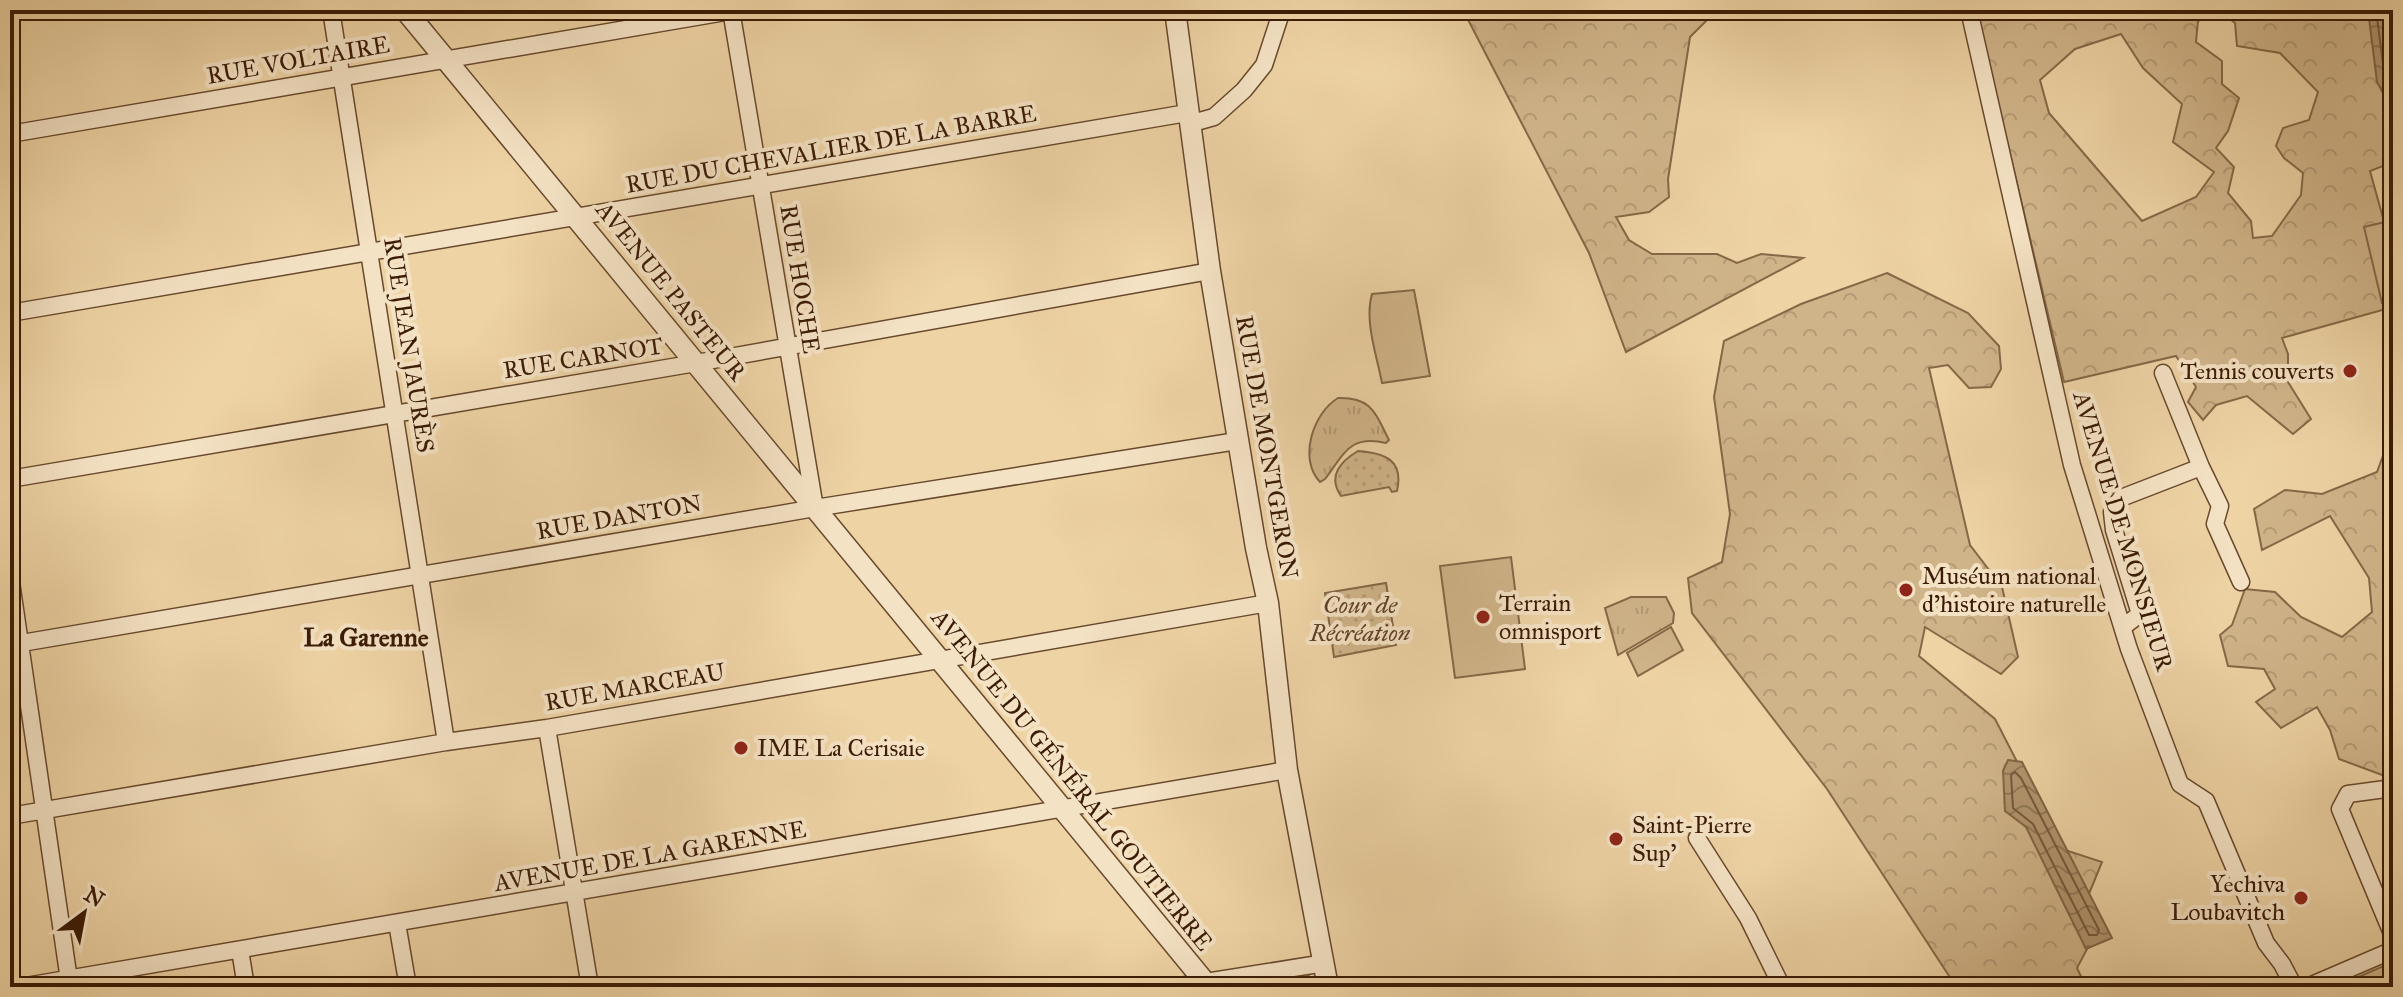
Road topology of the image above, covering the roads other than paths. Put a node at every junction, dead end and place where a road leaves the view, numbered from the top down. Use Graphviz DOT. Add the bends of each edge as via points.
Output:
graph roads {
  1 [pos="331,10"];
  2 [pos="405,10"];
  3 [pos="733,10"];
  4 [pos="1175,10"];
  5 [pos="1282,10"];
  6 [pos="1969,10"];
  7 [pos="446,59"];
  8 [pos="342,76"];
  9 [pos="1188,118"];
  10 [pos="10,134"];
  11 [pos="761,185"];
  12 [pos="577,217"];
  13 [pos="370,251"];
  14 [pos="1210,271"];
  15 [pos="10,313"];
  16 [pos="787,346"];
  17 [pos="696,363"];
  18 [pos="2163,373"];
  19 [pos="395,414"];
  20 [pos="1237,441"];
  21 [pos="2201,467"];
  22 [pos="10,479"];
  23 [pos="815,508"];
  24 [pos="10,575"];
  25 [pos="421,575"];
  26 [pos="2241,582"];
  27 [pos="1268,603"];
  28 [pos="896,606"];
  29 [pos="2123,627"];
  30 [pos="15,644"];
  31 [pos="941,660"];
  32 [pos="547,728"];
  33 [pos="446,742"];
  34 [pos="1287,770"];
  35 [pos="2393,788"];
  36 [pos="1065,809"];
  37 [pos="44,811"];
  38 [pos="10,816"];
  39 [pos="1697,838"];
  40 [pos="574,893"];
  41 [pos="397,923"];
  42 [pos="2393,936"];
  43 [pos="240,950"];
  44 [pos="2393,950"];
  45 [pos="1325,963"];
  46 [pos="69,983"];
  47 [pos="1207,984"];
  48 [pos="20,987"];
  49 [pos="246,987"];
  50 [pos="408,987"];
  51 [pos="590,987"];
  52 [pos="1174,987"];
  53 [pos="1328,987"];
  54 [pos="1782,987"];
  55 [pos="2294,987"];
  56 [pos="2307,987"];
  1 -- 8 [label="street, RUE JEAN JAURÈS"];
  2 -- 7 [label="street, AVENUE PASTEUR"];
  3 -- 7 [label="street, RUE VOLTAIRE"];
  3 -- 11 [label="street, RUE HOCHE"];
  4 -- 9 [label="street, RUE DE MONTGERON"];
  5 -- 9 [label="street, RUE DU CHEVALIER DE LA BARRE" via="1264,65 1244,90 1214,117"];
  6 -- 29 [label="street, AVENUE DE MONSIEUR" via="2072,465"];
  7 -- 8 [label="street, RUE VOLTAIRE"];
  7 -- 12 [label="street, AVENUE PASTEUR"];
  8 -- 10 [label="street, RUE VOLTAIRE"];
  8 -- 13 [label="street, RUE JEAN JAURÈS"];
  9 -- 11 [label="street, RUE DU CHEVALIER DE LA BARRE"];
  9 -- 14 [label="street, RUE DE MONTGERON"];
  11 -- 12 [label="street, RUE DU CHEVALIER DE LA BARRE"];
  11 -- 16 [label="street, RUE HOCHE"];
  12 -- 13 [label="street, RUE DU CHEVALIER DE LA BARRE"];
  12 -- 17 [label="street, AVENUE PASTEUR"];
  13 -- 15 [label="street, RUE DU CHEVALIER DE LA BARRE"];
  13 -- 19 [label="street, RUE JEAN JAURÈS"];
  14 -- 16 [label="street, RUE CARNOT"];
  14 -- 20 [label="street, RUE DE MONTGERON"];
  16 -- 17 [label="street, RUE CARNOT"];
  16 -- 23 [label="street, RUE HOCHE"];
  17 -- 19 [label="street, RUE CARNOT"];
  17 -- 23 [label="street, AVENUE PASTEUR"];
  18 -- 21 [label="street"];
  19 -- 22 [label="street, RUE CARNOT"];
  19 -- 25 [label="street, RUE JEAN JAURÈS"];
  20 -- 23 [label="street, RUE DANTON"];
  20 -- 27 [label="street, RUE DE MONTGERON"];
  21 -- 26 [label="street" via="2220,506 2215,524"];
  21 -- 29 [label="street" via="2121,498 2112,512 2140,614"];
  23 -- 25 [label="street, RUE DANTON"];
  23 -- 28 [label="street, AVENUE PASTEUR"];
  24 -- 30 [label="street"];
  25 -- 30 [label="street, RUE DANTON"];
  25 -- 33 [label="street, RUE JEAN JAURÈS"];
  27 -- 31 [label="street, RUE MARCEAU"];
  27 -- 34 [label="street, RUE DE MONTGERON"];
  28 -- 31 [label="street, AVENUE DU GÉNÉRAL GOUTIERRE"];
  29 -- 55 [label="street, AVENUE DE MONSIEUR" via="2180,784 2206,801 2266,943"];
  30 -- 37 [label="street"];
  31 -- 32 [label="street, RUE MARCEAU"];
  31 -- 36 [label="street, AVENUE DU GÉNÉRAL GOUTIERRE"];
  32 -- 33 [label="street, RUE MARCEAU"];
  32 -- 40 [label="street"];
  33 -- 37 [label="street, RUE MARCEAU"];
  34 -- 36 [label="street, AVENUE DE LA GARENNE"];
  34 -- 45 [label="street, RUE DE MONTGERON"];
  35 -- 42 [label="street" via="2348,794 2340,809"];
  36 -- 40 [label="street, AVENUE DE LA GARENNE"];
  36 -- 47 [label="street, AVENUE DU GÉNÉRAL GOUTIERRE"];
  37 -- 38 [label="street, RUE MARCEAU"];
  37 -- 46 [label="street"];
  39 -- 54 [label="street" via="1748,918"];
  40 -- 41 [label="street, AVENUE DE LA GARENNE"];
  40 -- 51 [label="street"];
  41 -- 43 [label="street, AVENUE DE LA GARENNE"];
  41 -- 50 [label="street"];
  43 -- 46 [label="street, AVENUE DE LA GARENNE"];
  43 -- 49 [label="street"];
  44 -- 56 [label="street"];
  45 -- 47 [label="street"];
  45 -- 53 [label="street, RUE DE MONTGERON"];
  46 -- 48 [label="street, AVENUE DE LA GARENNE"];
  47 -- 52 [label="street"];
}
